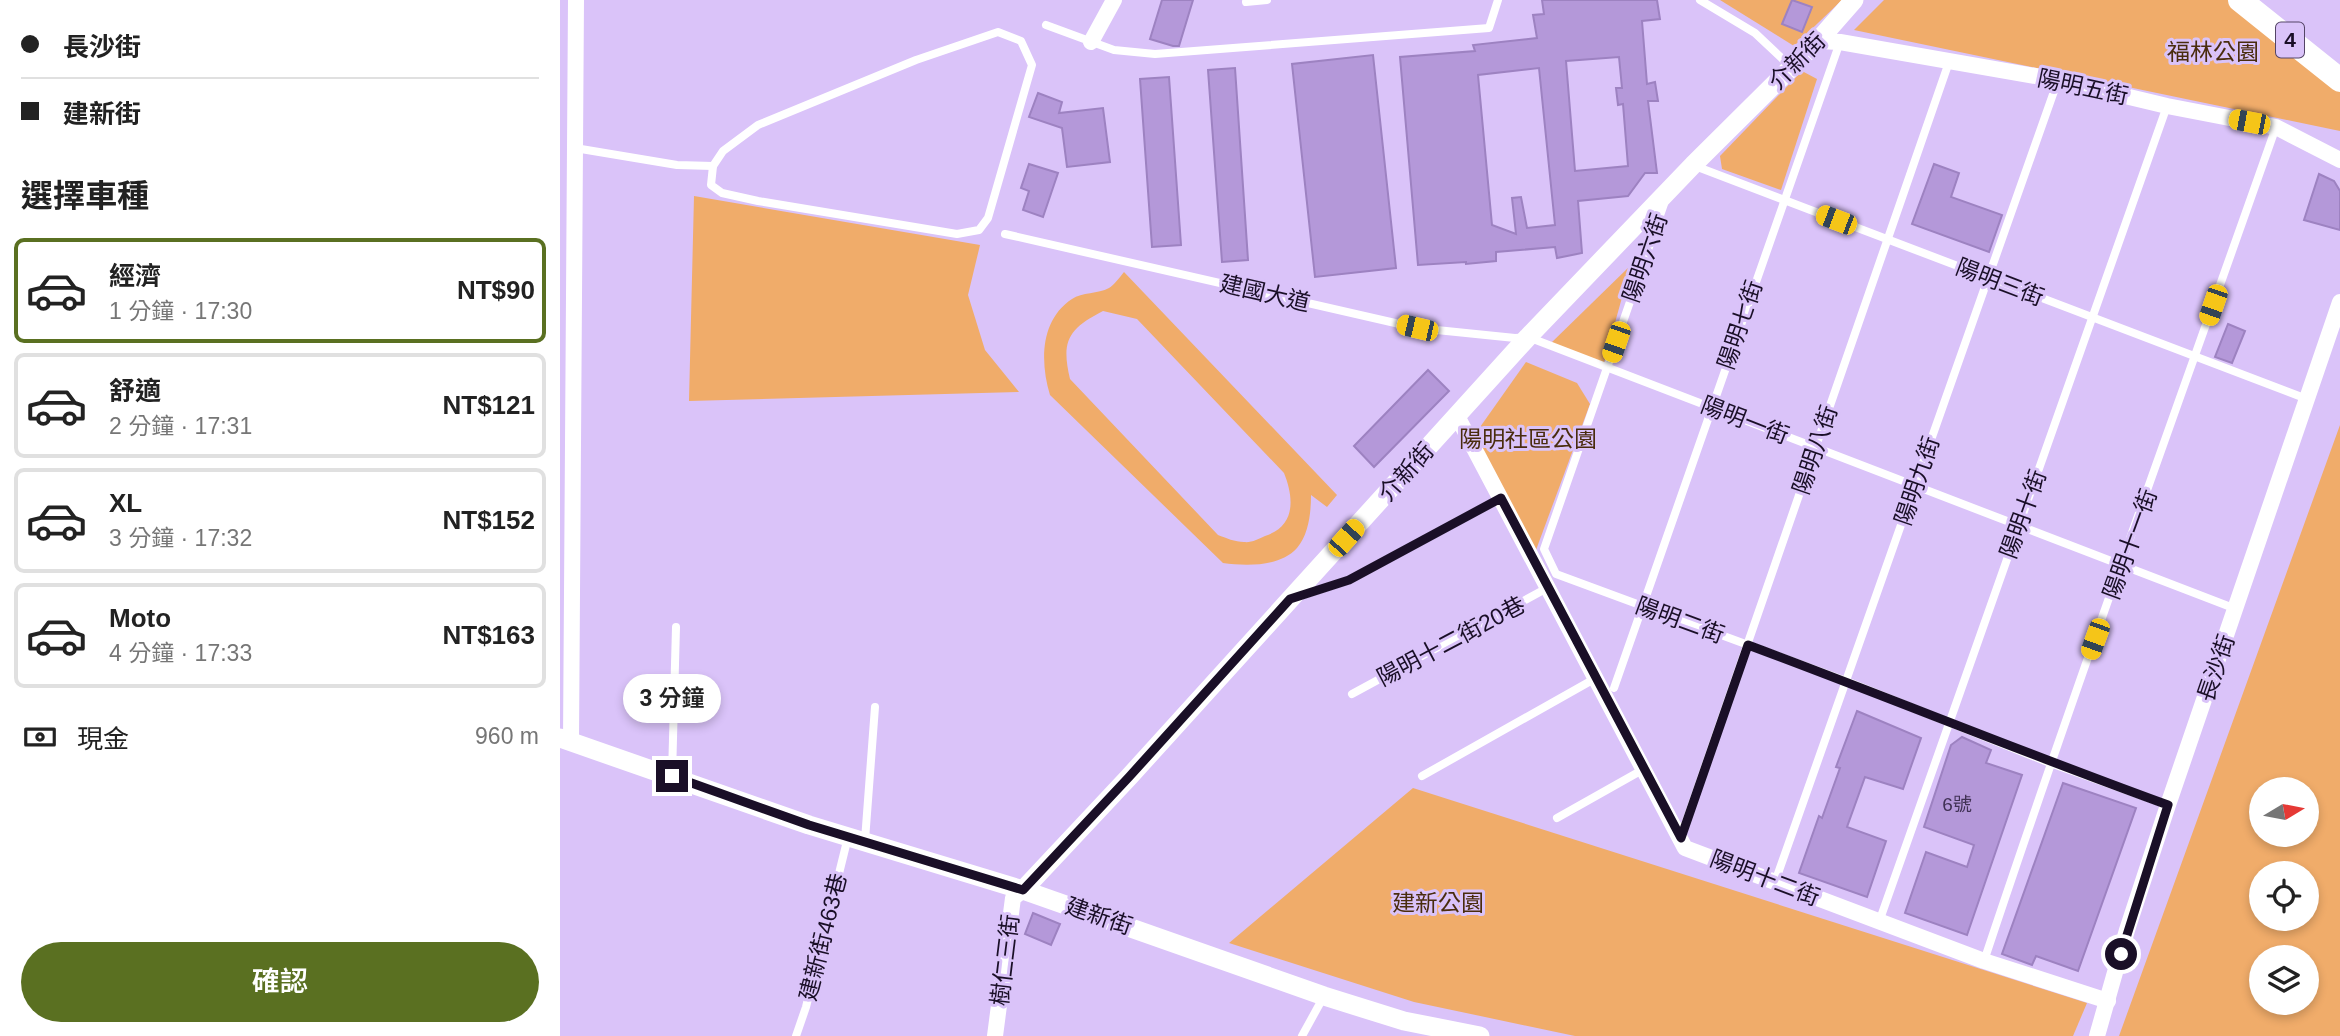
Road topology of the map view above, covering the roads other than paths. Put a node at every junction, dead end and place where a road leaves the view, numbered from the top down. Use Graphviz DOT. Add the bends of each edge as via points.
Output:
graph roads {
  1 [pos="576,0"];
  2 [pos="1114,0"];
  3 [pos="1267,0"];
  4 [pos="1498,0"];
  5 [pos="1700,0"];
  6 [pos="1854,0"];
  7 [pos="2240,0"];
  8 [pos="1246,2"];
  9 [pos="1046,25"];
  10 [pos="1818,41"];
  11 [pos="1091,42"];
  12 [pos="1840,43"];
  13 [pos="1949,62"];
  14 [pos="1791,68"];
  15 [pos="2058,80"];
  16 [pos="2340,80"];
  17 [pos="2167,106"];
  18 [pos="2276,127"];
  19 [pos="575,148"];
  20 [pos="2340,160"];
  21 [pos="713,166"];
  22 [pos="1693,166"];
  23 [pos="1668,192"];
  24 [pos="1784,200"];
  25 [pos="1005,234"];
  26 [pos="1888,239"];
  27 [pos="1989,278"];
  28 [pos="2340,302"];
  29 [pos="2093,317"];
  30 [pos="1528,337"];
  31 [pos="2196,356"];
  32 [pos="1607,367"];
  33 [pos="2307,399"];
  34 [pos="1712,407"];
  35 [pos="1457,416"];
  36 [pos="567,438"];
  37 [pos="1816,447"];
  38 [pos="1915,486"];
  39 [pos="1501,498"];
  40 [pos="2019,526"];
  41 [pos="1550,562"];
  42 [pos="2123,565"];
  43 [pos="1549,587"];
  44 [pos="1290,599"];
  45 [pos="1642,606"];
  46 [pos="2236,609"];
  47 [pos="676,627"];
  48 [pos="1748,645"];
  49 [pos="1596,678"];
  50 [pos="1846,681"];
  51 [pos="1614,688"];
  52 [pos="1352,694"];
  53 [pos="875,707"];
  54 [pos="1949,723"];
  55 [pos="566,739"];
  56 [pos="2050,763"];
  57 [pos="1644,769"];
  58 [pos="672,776"];
  59 [pos="1422,776"];
  60 [pos="2168,805"];
  61 [pos="1557,818"];
  62 [pos="1681,838"];
  63 [pos="857,839"];
  64 [pos="1776,882"];
  65 [pos="1023,890"];
  66 [pos="1879,922"];
  67 [pos="1984,961"];
  68 [pos="1324,996"];
  69 [pos="2108,1001"];
  70 [pos="796,1036"];
  71 [pos="995,1036"];
  72 [pos="1302,1036"];
  73 [pos="1480,1036"];
  74 [pos="2097,1036"];
  1 -- 19 [label="street"];
  2 -- 11 [label="street"];
  3 -- 8 [label="lane"];
  4 -- 11 [label="lane" via="1489,28 1155,54 1114,50"];
  5 -- 14 [label="lane" via="1755,33"];
  6 -- 10 [label="street, 介新街"];
  7 -- 16 [label="main road, 4"];
  9 -- 11 [label="lane"];
  10 -- 12 [label="street, 陽明五街"];
  10 -- 14 [label="street, 介新街"];
  12 -- 13 [label="street, 陽明五街"];
  12 -- 24 [label="lane, 陽明七街"];
  13 -- 15 [label="street, 陽明五街"];
  13 -- 26 [label="lane, 陽明八街"];
  14 -- 22 [label="street, 介新街"];
  15 -- 17 [label="street, 陽明五街"];
  15 -- 27 [label="lane, 陽明九街"];
  17 -- 18 [label="street, 陽明五街"];
  17 -- 29 [label="lane, 陽明十街"];
  18 -- 20 [label="street, 陽明五街"];
  18 -- 31 [label="lane, 陽明十一街"];
  19 -- 21 [label="lane" via="677,165"];
  19 -- 36 [label="street"];
  21 -- 21 [label="lane" via="711,185 722,193 957,234 979,230 988,218 1032,65 1021,41 998,32 916,60 758,125 723,151"];
  22 -- 23 [label="street, 介新街"];
  22 -- 24 [label="lane, 陽明三街"];
  23 -- 30 [label="street, 介新街"];
  23 -- 32 [label="lane, 陽明六街"];
  24 -- 26 [label="lane, 陽明三街"];
  24 -- 34 [label="lane, 陽明七街"];
  25 -- 30 [label="lane, 建國大道" via="1417,328"];
  26 -- 27 [label="lane, 陽明三街"];
  26 -- 37 [label="lane, 陽明八街"];
  27 -- 29 [label="lane, 陽明三街"];
  27 -- 38 [label="lane, 陽明九街"];
  28 -- 33 [label="street, 長沙街"];
  29 -- 31 [label="lane, 陽明三街"];
  29 -- 40 [label="lane, 陽明十街"];
  30 -- 32 [label="lane, 陽明一街"];
  30 -- 35 [label="street, 介新街"];
  31 -- 33 [label="lane, 陽明三街"];
  31 -- 42 [label="lane, 陽明十一街"];
  32 -- 34 [label="lane, 陽明一街"];
  32 -- 41 [label="lane, 陽明六街" via="1544,549"];
  33 -- 46 [label="street, 長沙街"];
  34 -- 37 [label="lane, 陽明一街"];
  34 -- 45 [label="lane, 陽明七街"];
  35 -- 39 [label="street, 陽明十二街"];
  35 -- 44 [label="street, 介新街"];
  36 -- 55 [label="street"];
  37 -- 38 [label="lane, 陽明一街"];
  37 -- 48 [label="lane, 陽明八街"];
  38 -- 40 [label="lane, 陽明一街"];
  38 -- 50 [label="lane, 陽明九街"];
  39 -- 43 [label="street, 陽明十二街"];
  39 -- 44 [label="lane" via="1349,580"];
  40 -- 42 [label="lane, 陽明一街"];
  40 -- 54 [label="lane, 陽明十街"];
  41 -- 45 [label="lane, 陽明二街" via="1556,574"];
  42 -- 46 [label="lane, 陽明一街"];
  42 -- 56 [label="lane, 陽明十一街"];
  43 -- 49 [label="street, 陽明十二街"];
  43 -- 52 [label="lane, 陽明十二街20巷"];
  44 -- 65 [label="street, 介新街"];
  45 -- 48 [label="lane, 陽明二街"];
  45 -- 51 [label="lane, 陽明七街"];
  46 -- 60 [label="street, 長沙街"];
  47 -- 58 [label="lane"];
  48 -- 50 [label="lane, 陽明二街"];
  48 -- 62 [label="lane, 陽明八街"];
  49 -- 57 [label="street, 陽明十二街"];
  49 -- 59 [label="lane"];
  50 -- 54 [label="lane, 陽明二街"];
  50 -- 64 [label="lane, 陽明九街"];
  53 -- 63 [label="lane, 建新街463巷"];
  54 -- 56 [label="lane, 陽明二街"];
  54 -- 66 [label="lane, 陽明十街"];
  55 -- 58 [label="street, 建新街"];
  56 -- 60 [label="lane, 陽明二街"];
  56 -- 67 [label="lane, 陽明十一街"];
  57 -- 61 [label="lane"];
  57 -- 62 [label="street, 陽明十二街"];
  58 -- 63 [label="street, 建新街"];
  60 -- 69 [label="street, 長沙街"];
  62 -- 64 [label="street, 陽明十二街" via="1685,848"];
  63 -- 65 [label="street, 建新街"];
  63 -- 70 [label="lane, 建新街463巷"];
  64 -- 66 [label="street, 陽明十二街"];
  65 -- 68 [label="street, 建新街"];
  65 -- 71 [label="street, 樹仁三街" via="1013,898"];
  66 -- 67 [label="street, 陽明十二街"];
  67 -- 69 [label="street, 陽明十二街"];
  68 -- 72 [label="lane"];
  68 -- 73 [label="street, 建新街" via="1404,1021"];
  69 -- 74 [label="street, 長沙街"];
}
